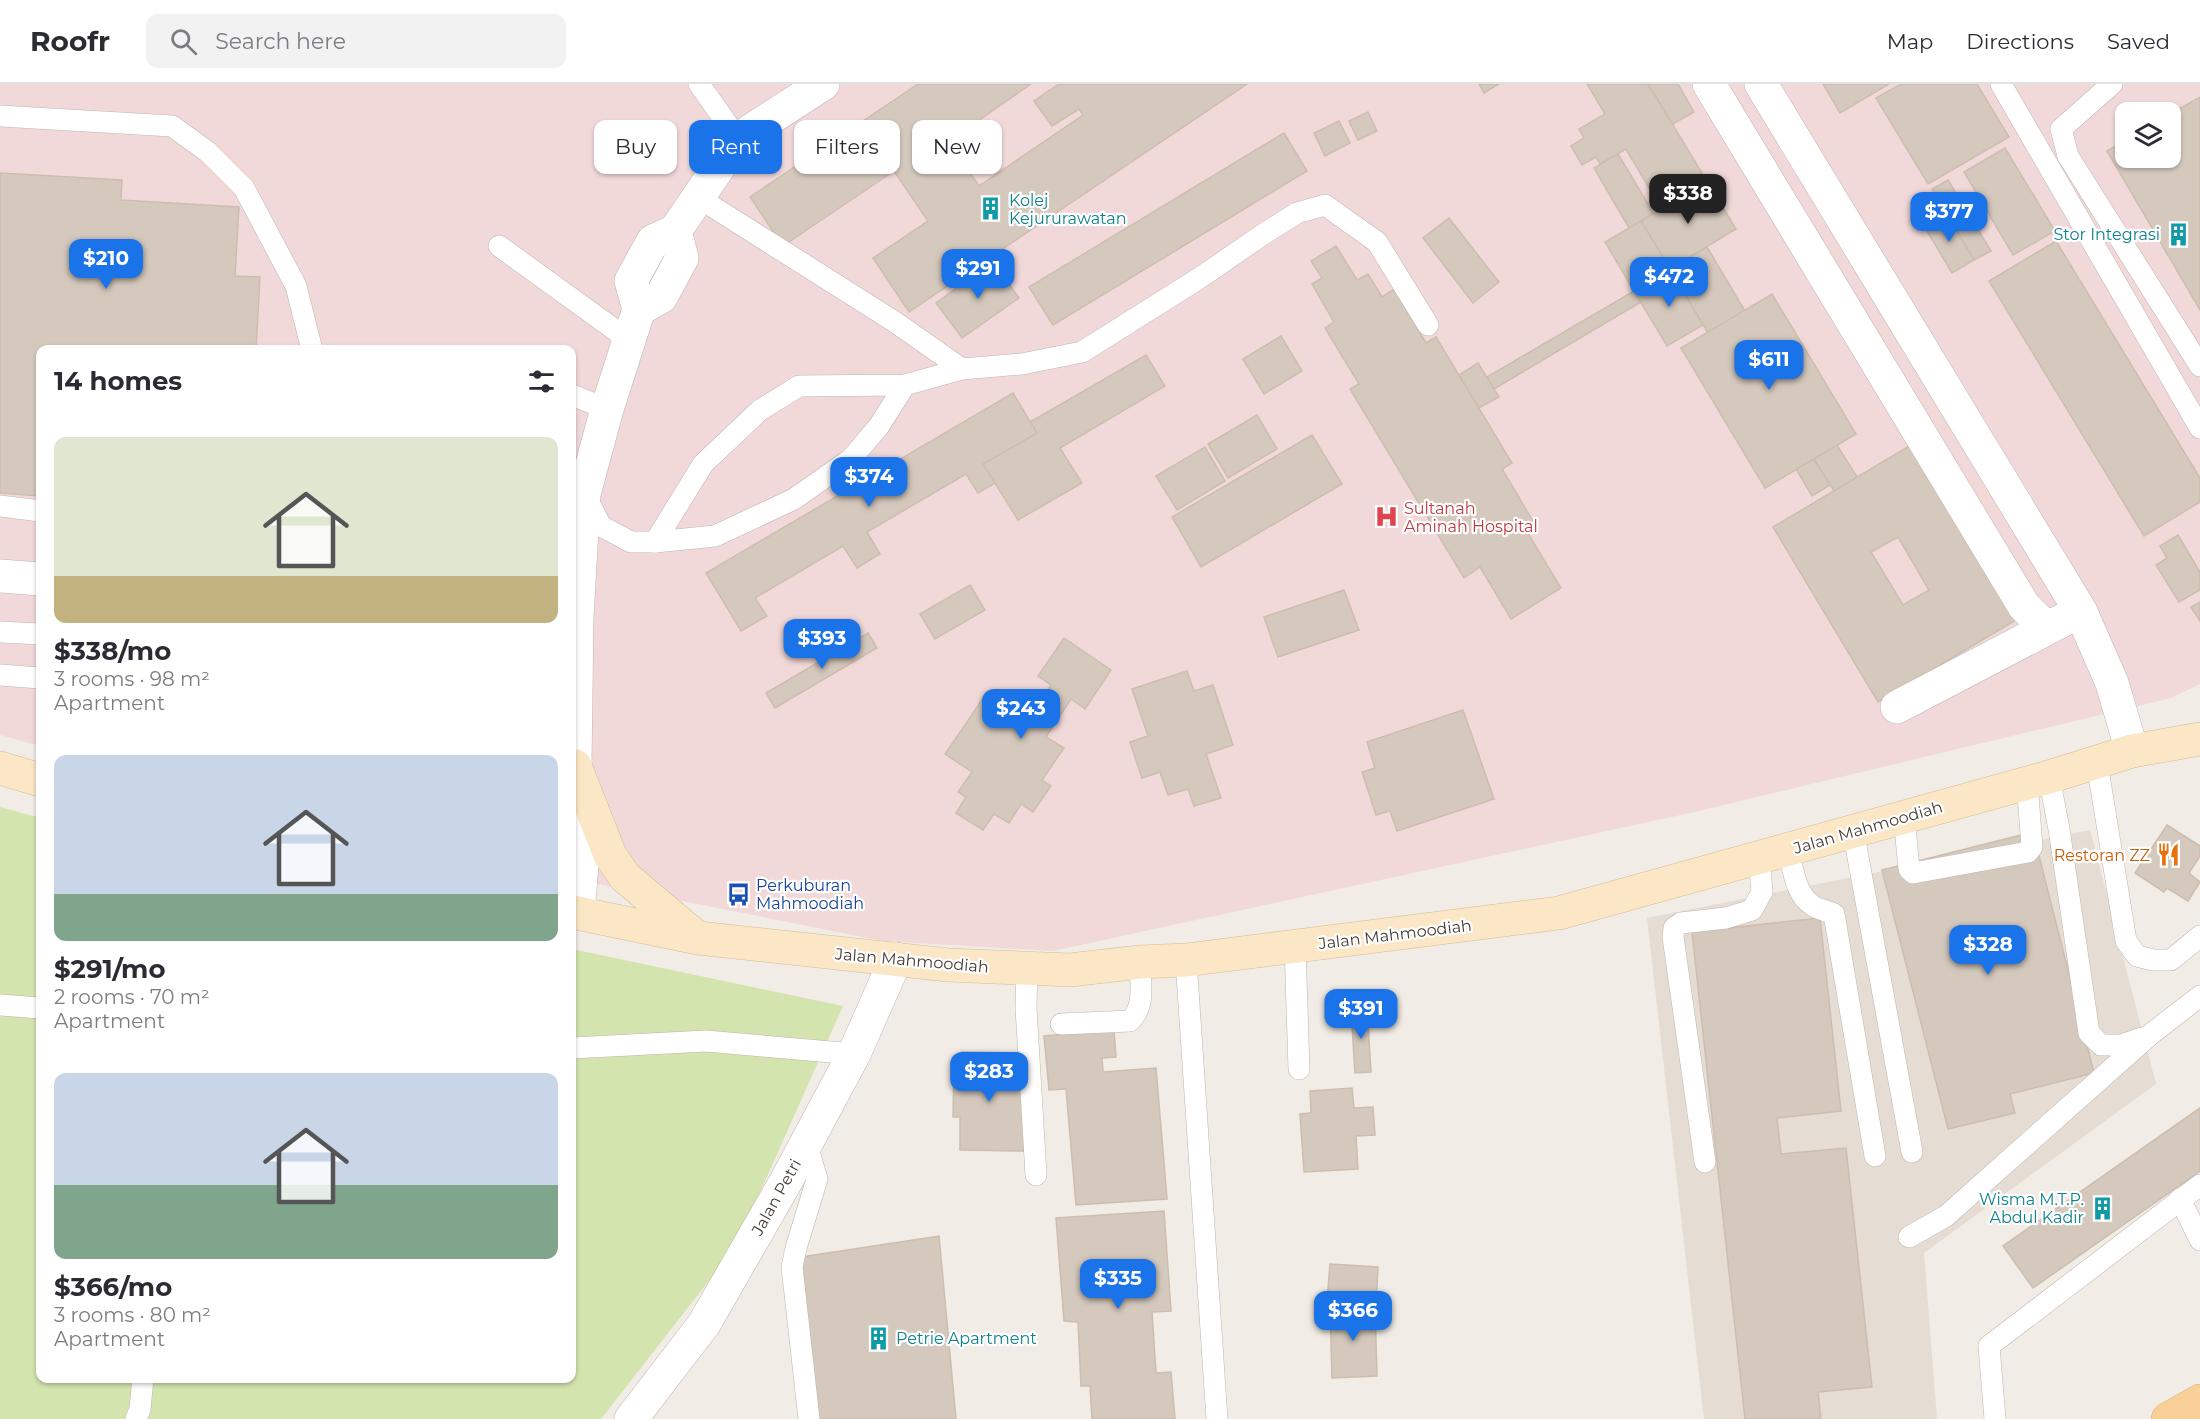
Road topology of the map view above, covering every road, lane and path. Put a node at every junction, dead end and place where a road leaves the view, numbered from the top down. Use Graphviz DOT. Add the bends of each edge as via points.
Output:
graph roads {
  1 [pos="699,84"];
  2 [pos="823,84"];
  3 [pos="1709,84"];
  4 [pos="1761,84"];
  5 [pos="2001,84"];
  6 [pos="2112,84"];
  7 [pos="0,116"];
  8 [pos="725,120"];
  9 [pos="767,120"];
  10 [pos="715,174"];
  11 [pos="699,198"];
  12 [pos="499,246"];
  13 [pos="1428,325"];
  14 [pos="629,340"];
  15 [pos="311,345"];
  16 [pos="2200,366"];
  17 [pos="962,369"];
  18 [pos="905,385"];
  19 [pos="576,397"];
  20 [pos="607,409"];
  21 [pos="2200,428"];
  22 [pos="584,494"];
  23 [pos="0,506"];
  24 [pos="36,510"];
  25 [pos="655,542"];
  26 [pos="0,576"];
  27 [pos="36,579"];
  28 [pos="576,592"];
  29 [pos="2081,612"];
  30 [pos="2046,628"];
  31 [pos="0,632"];
  32 [pos="36,634"];
  33 [pos="0,675"];
  34 [pos="36,678"];
  35 [pos="1897,707"];
  36 [pos="2200,739"];
  37 [pos="2132,751"];
  38 [pos="2097,763"];
  39 [pos="0,768"];
  40 [pos="36,779"];
  41 [pos="2038,779"];
  42 [pos="576,780"];
  43 [pos="576,784"];
  44 [pos="1904,816"];
  45 [pos="1853,830"];
  46 [pos="1773,853"];
  47 [pos="576,904"];
  48 [pos="576,913"];
  49 [pos="2200,936"];
  50 [pos="698,938"];
  51 [pos="1295,946"];
  52 [pos="896,959"];
  53 [pos="1186,960"];
  54 [pos="1140,962"];
  55 [pos="1027,968"];
  56 [pos="2200,996"];
  57 [pos="0,1005"];
  58 [pos="36,1008"];
  59 [pos="1061,1024"];
  60 [pos="2151,1034"];
  61 [pos="576,1048"];
  62 [pos="854,1054"];
  63 [pos="1299,1069"];
  64 [pos="806,1142"];
  65 [pos="1912,1152"];
  66 [pos="1875,1156"];
  67 [pos="1705,1162"];
  68 [pos="1035,1175"];
  69 [pos="2200,1185"];
  70 [pos="2180,1199"];
  71 [pos="1909,1238"];
  72 [pos="2200,1240"];
  73 [pos="143,1383"];
  74 [pos="2200,1401"];
  75 [pos="136,1419"];
  76 [pos="631,1419"];
  77 [pos="809,1419"];
  78 [pos="1217,1419"];
  79 [pos="1995,1419"];
  80 [pos="2168,1419"];
  1 -- 8 [label="lane"];
  2 -- 9 [label="street"];
  3 -- 30 [label="street" via="2024,606"];
  4 -- 29 [label="street"];
  5 -- 21 [label="lane"];
  6 -- 16 [label="lane" via="2061,129 2068,156"];
  7 -- 15 [label="lane" via="172,126 208,152 244,188 296,286"];
  10 -- 11 [label="street"];
  11 -- 14 [label="street" via="675,231 682,258 662,297 639,309"];
  11 -- 17 [label="lane"];
  12 -- 14 [label="lane"];
  13 -- 17 [label="lane" via="1377,242 1325,205 1297,213 1082,352 1022,364"];
  14 -- 20 [label="street"];
  17 -- 18 [label="lane"];
  18 -- 25 [label="lane" via="879,426 851,459 794,499 715,536"];
  18 -- 25 [label="lane" via="799,386 760,410 703,464"];
  19 -- 20 [label="lane"];
  20 -- 22 [label="street"];
  22 -- 25 [label="lane" via="601,526 631,542"];
  22 -- 28 [label="street"];
  23 -- 24 [label="lane"];
  26 -- 27 [label="street"];
  29 -- 30 [label="street"];
  29 -- 37 [label="street" via="2112,682"];
  30 -- 35 [label="street"];
  31 -- 32 [label="lane"];
  33 -- 34 [label="lane"];
  36 -- 37 [label="main road, Jalan Mahmoodiah"];
  37 -- 38 [label="main road, Jalan Mahmoodiah"];
  38 -- 41 [label="main road, Jalan Mahmoodiah"];
  38 -- 49 [label="lane" via="2126,941 2137,956 2171,960"];
  39 -- 40 [label="main road"];
  41 -- 44 [label="main road, Jalan Mahmoodiah"];
  41 -- 44 [label="lane" via="2032,847 2028,852 1913,873 1909,869"];
  41 -- 60 [label="lane" via="2059,829 2089,1033 2101,1045 2122,1045"];
  42 -- 50 [label="main road" via="610,855 625,877"];
  43 -- 47 [label="street" via="586,817"];
  44 -- 45 [label="main road, Jalan Mahmoodiah"];
  45 -- 46 [label="main road, Jalan Mahmoodiah"];
  45 -- 65 [label="lane"];
  46 -- 51 [label="main road, Jalan Mahmoodiah" via="1559,913"];
  46 -- 66 [label="lane" via="1802,898 1815,908 1834,914"];
  46 -- 67 [label="lane" via="1762,892 1752,910 1726,918 1681,923 1674,928"];
  48 -- 50 [label="main road, Jalan Mahmoodiah"];
  50 -- 52 [label="main road, Jalan Mahmoodiah"];
  51 -- 53 [label="main road, Jalan Mahmoodiah"];
  51 -- 63 [label="lane"];
  52 -- 55 [label="main road, Jalan Mahmoodiah"];
  52 -- 62 [label="street, Jalan Petri"];
  53 -- 54 [label="main road, Jalan Mahmoodiah"];
  53 -- 78 [label="lane"];
  54 -- 55 [label="main road, Jalan Mahmoodiah" via="1070,970"];
  54 -- 59 [label="lane" via="1139,1013 1130,1021"];
  55 -- 68 [label="lane"];
  56 -- 60 [label="lane"];
  57 -- 58 [label="lane"];
  60 -- 71 [label="lane" via="1946,1216"];
  61 -- 62 [label="lane" via="706,1041"];
  62 -- 64 [label="street, Jalan Petri"];
  64 -- 76 [label="street, Jalan Petri" via="704,1324"];
  64 -- 77 [label="lane" via="817,1179 792,1266"];
  69 -- 70 [label="lane"];
  70 -- 72 [label="lane"];
  70 -- 79 [label="lane" via="1989,1346"];
  73 -- 75 [label="lane"];
  74 -- 80 [label="main road"];
}
